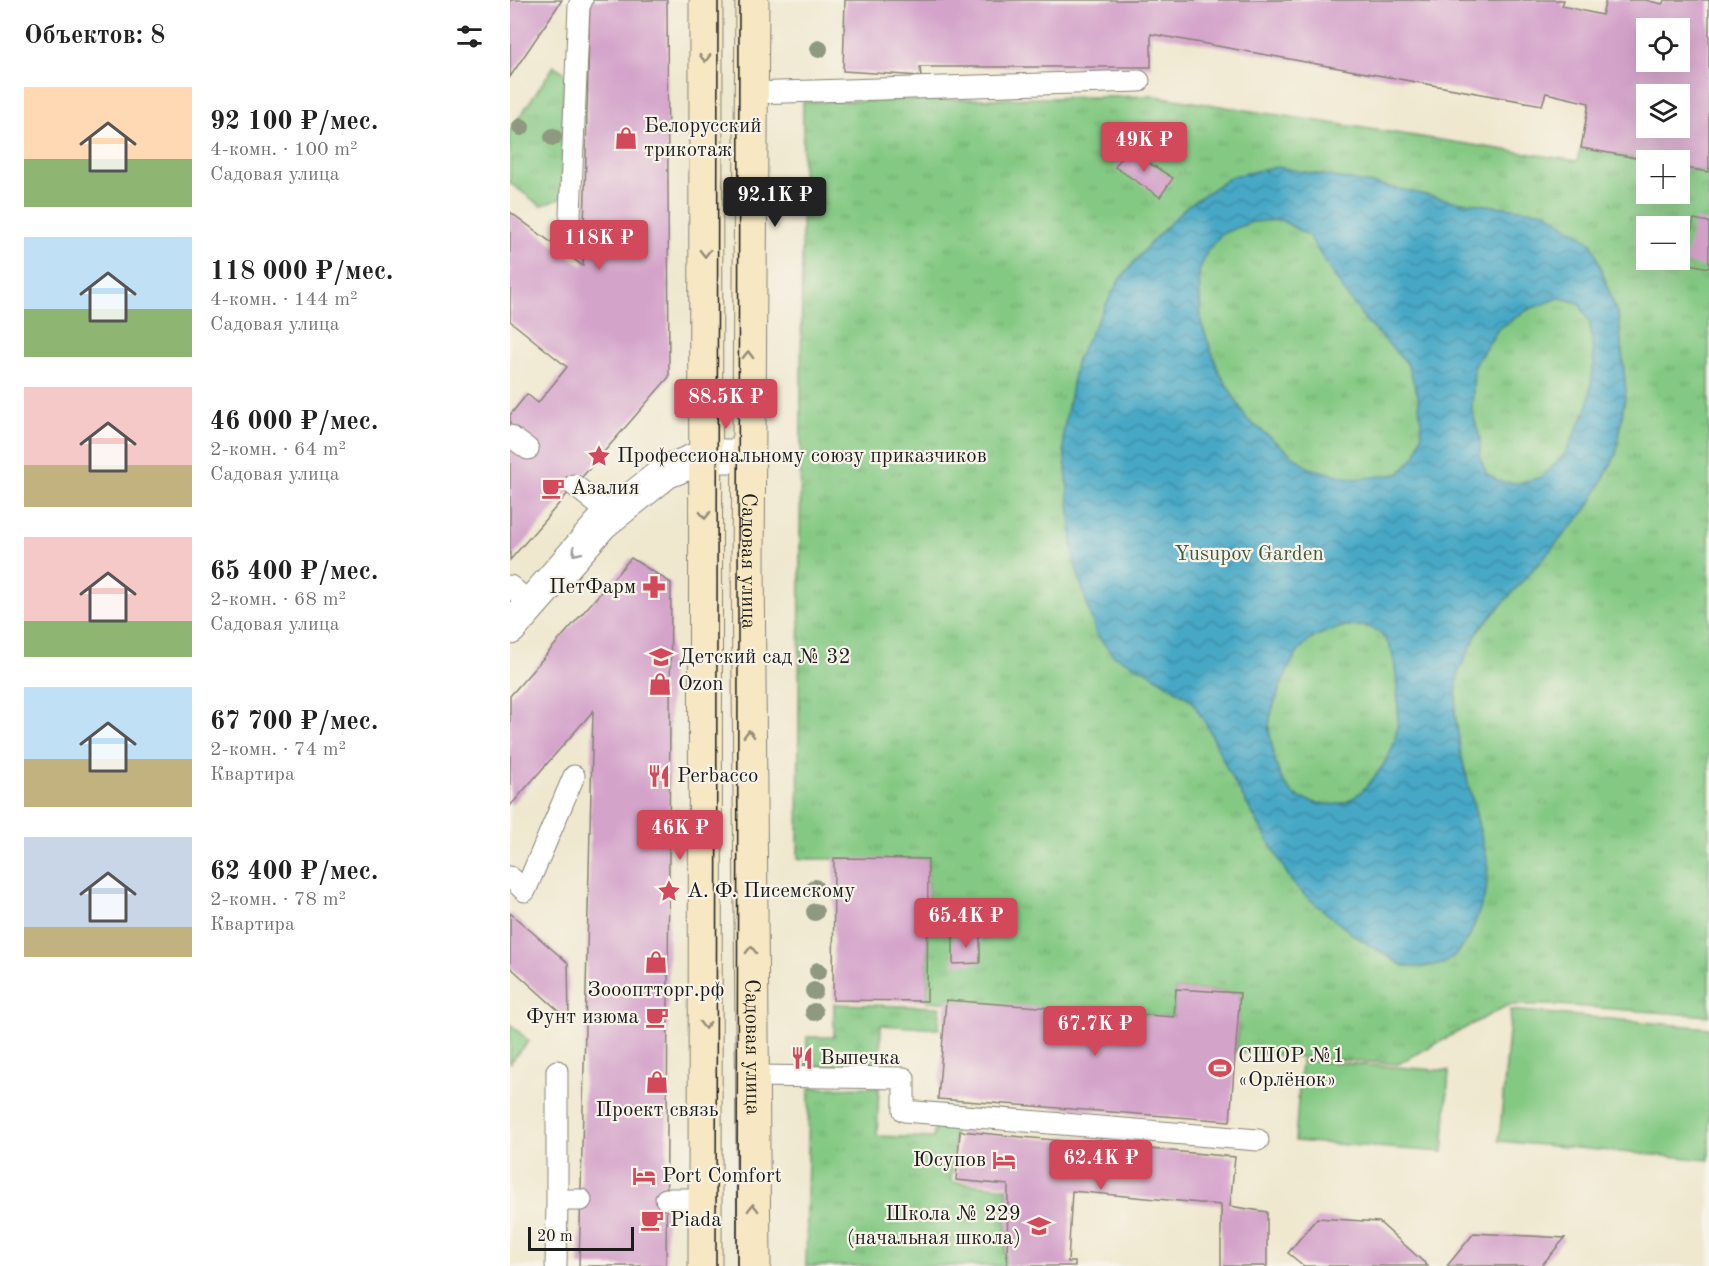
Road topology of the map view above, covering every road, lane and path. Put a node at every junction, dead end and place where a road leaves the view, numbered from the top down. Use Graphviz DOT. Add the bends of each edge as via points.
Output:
graph roads {
  1 [pos="582,0"];
  2 [pos="705,0"];
  3 [pos="752,0"];
  4 [pos="1139,81"];
  5 [pos="751,93"];
  6 [pos="570,214"];
  7 [pos="510,435"];
  8 [pos="528,449"];
  9 [pos="705,456"];
  10 [pos="747,456"];
  11 [pos="574,485"];
  12 [pos="611,515"];
  13 [pos="521,595"];
  14 [pos="510,628"];
  15 [pos="574,776"];
  16 [pos="510,877"];
  17 [pos="557,1071"];
  18 [pos="752,1076"];
  19 [pos="1258,1140"];
  20 [pos="666,1199"];
  21 [pos="556,1200"];
  22 [pos="580,1200"];
  23 [pos="705,1200"];
  24 [pos="556,1266"];
  25 [pos="705,1266"];
  26 [pos="754,1266"];
  1 -- 6 [label="lane"];
  2 -- 9 [label="main road, Садовая улица, one-way"];
  3 -- 5 [label="main road, Садовая улица"];
  4 -- 5 [label="lane"];
  10 -- 5 [label="main road, Садовая улица, one-way"];
  7 -- 8 [label="lane"];
  9 -- 10 [label="street"];
  9 -- 12 [label="street" via="666,472"];
  9 -- 23 [label="main road, Садовая улица, one-way"];
  18 -- 10 [label="main road, Садовая улица, one-way"];
  11 -- 12 [label="lane"];
  12 -- 13 [label="street, one-way"];
  13 -- 14 [label="street"];
  15 -- 16 [label="lane" via="525,891"];
  17 -- 21 [label="lane"];
  18 -- 19 [label="lane" via="904,1078 904,1111"];
  26 -- 18 [label="main road, Садовая улица, one-way"];
  20 -- 23 [label="lane"];
  21 -- 22 [label="lane"];
  21 -- 24 [label="lane"];
  23 -- 25 [label="main road, Садовая улица"];
}
